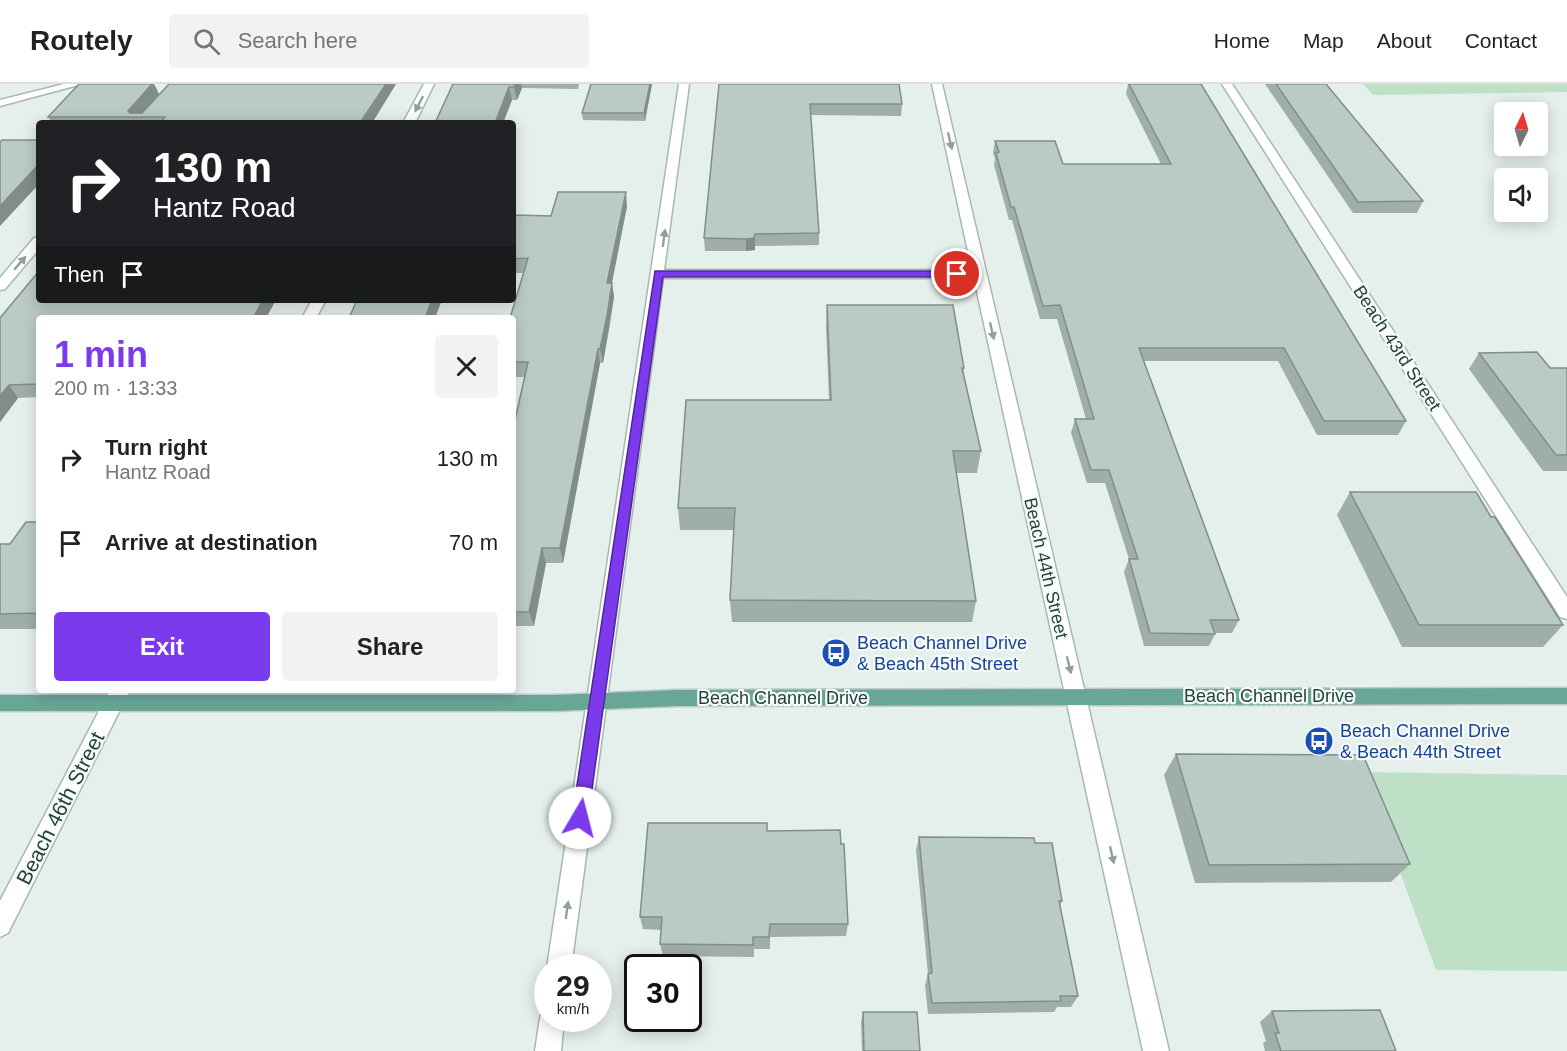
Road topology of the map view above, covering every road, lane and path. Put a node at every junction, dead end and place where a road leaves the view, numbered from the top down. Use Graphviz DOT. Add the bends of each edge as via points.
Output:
graph roads {
  1 [pos="77,84"];
  2 [pos="429,84"];
  3 [pos="684,84"];
  4 [pos="937,84"];
  5 [pos="1227,84"];
  6 [pos="0,103"];
  7 [pos="411,120"];
  8 [pos="36,244"];
  9 [pos="659,274"];
  10 [pos="979,274"];
  11 [pos="0,286"];
  12 [pos="1567,612"];
  13 [pos="1567,696"];
  14 [pos="116,697"];
  15 [pos="1077,697"];
  16 [pos="596,701"];
  17 [pos="0,703"];
  18 [pos="0,925"];
  19 [pos="561,954"];
  20 [pos="550,1032"];
  21 [pos="548,1051"];
  22 [pos="1156,1051"];
  1 -- 6 [label="street"];
  2 -- 7 [label="street, one-way"];
  9 -- 3 [label="street, one-way"];
  4 -- 10 [label="street, Beach 44th Street, one-way"];
  5 -- 12 [label="street, Beach 43rd Street"];
  11 -- 8 [label="street, one-way"];
  9 -- 10 [label="street"];
  9 -- 16 [label="street"];
  10 -- 15 [label="street, Beach 44th Street, one-way"];
  13 -- 15 [label="main road, Beach Channel Drive"];
  14 -- 16 [label="main road, Beach Channel Drive"];
  14 -- 17 [label="main road, Beach Channel Drive"];
  14 -- 18 [label="street, Beach 46th Street"];
  15 -- 16 [label="main road, Beach Channel Drive"];
  15 -- 22 [label="street, Beach 44th Street, one-way"];
  19 -- 16 [label="street, one-way"];
  20 -- 21 [label="street"];
}
